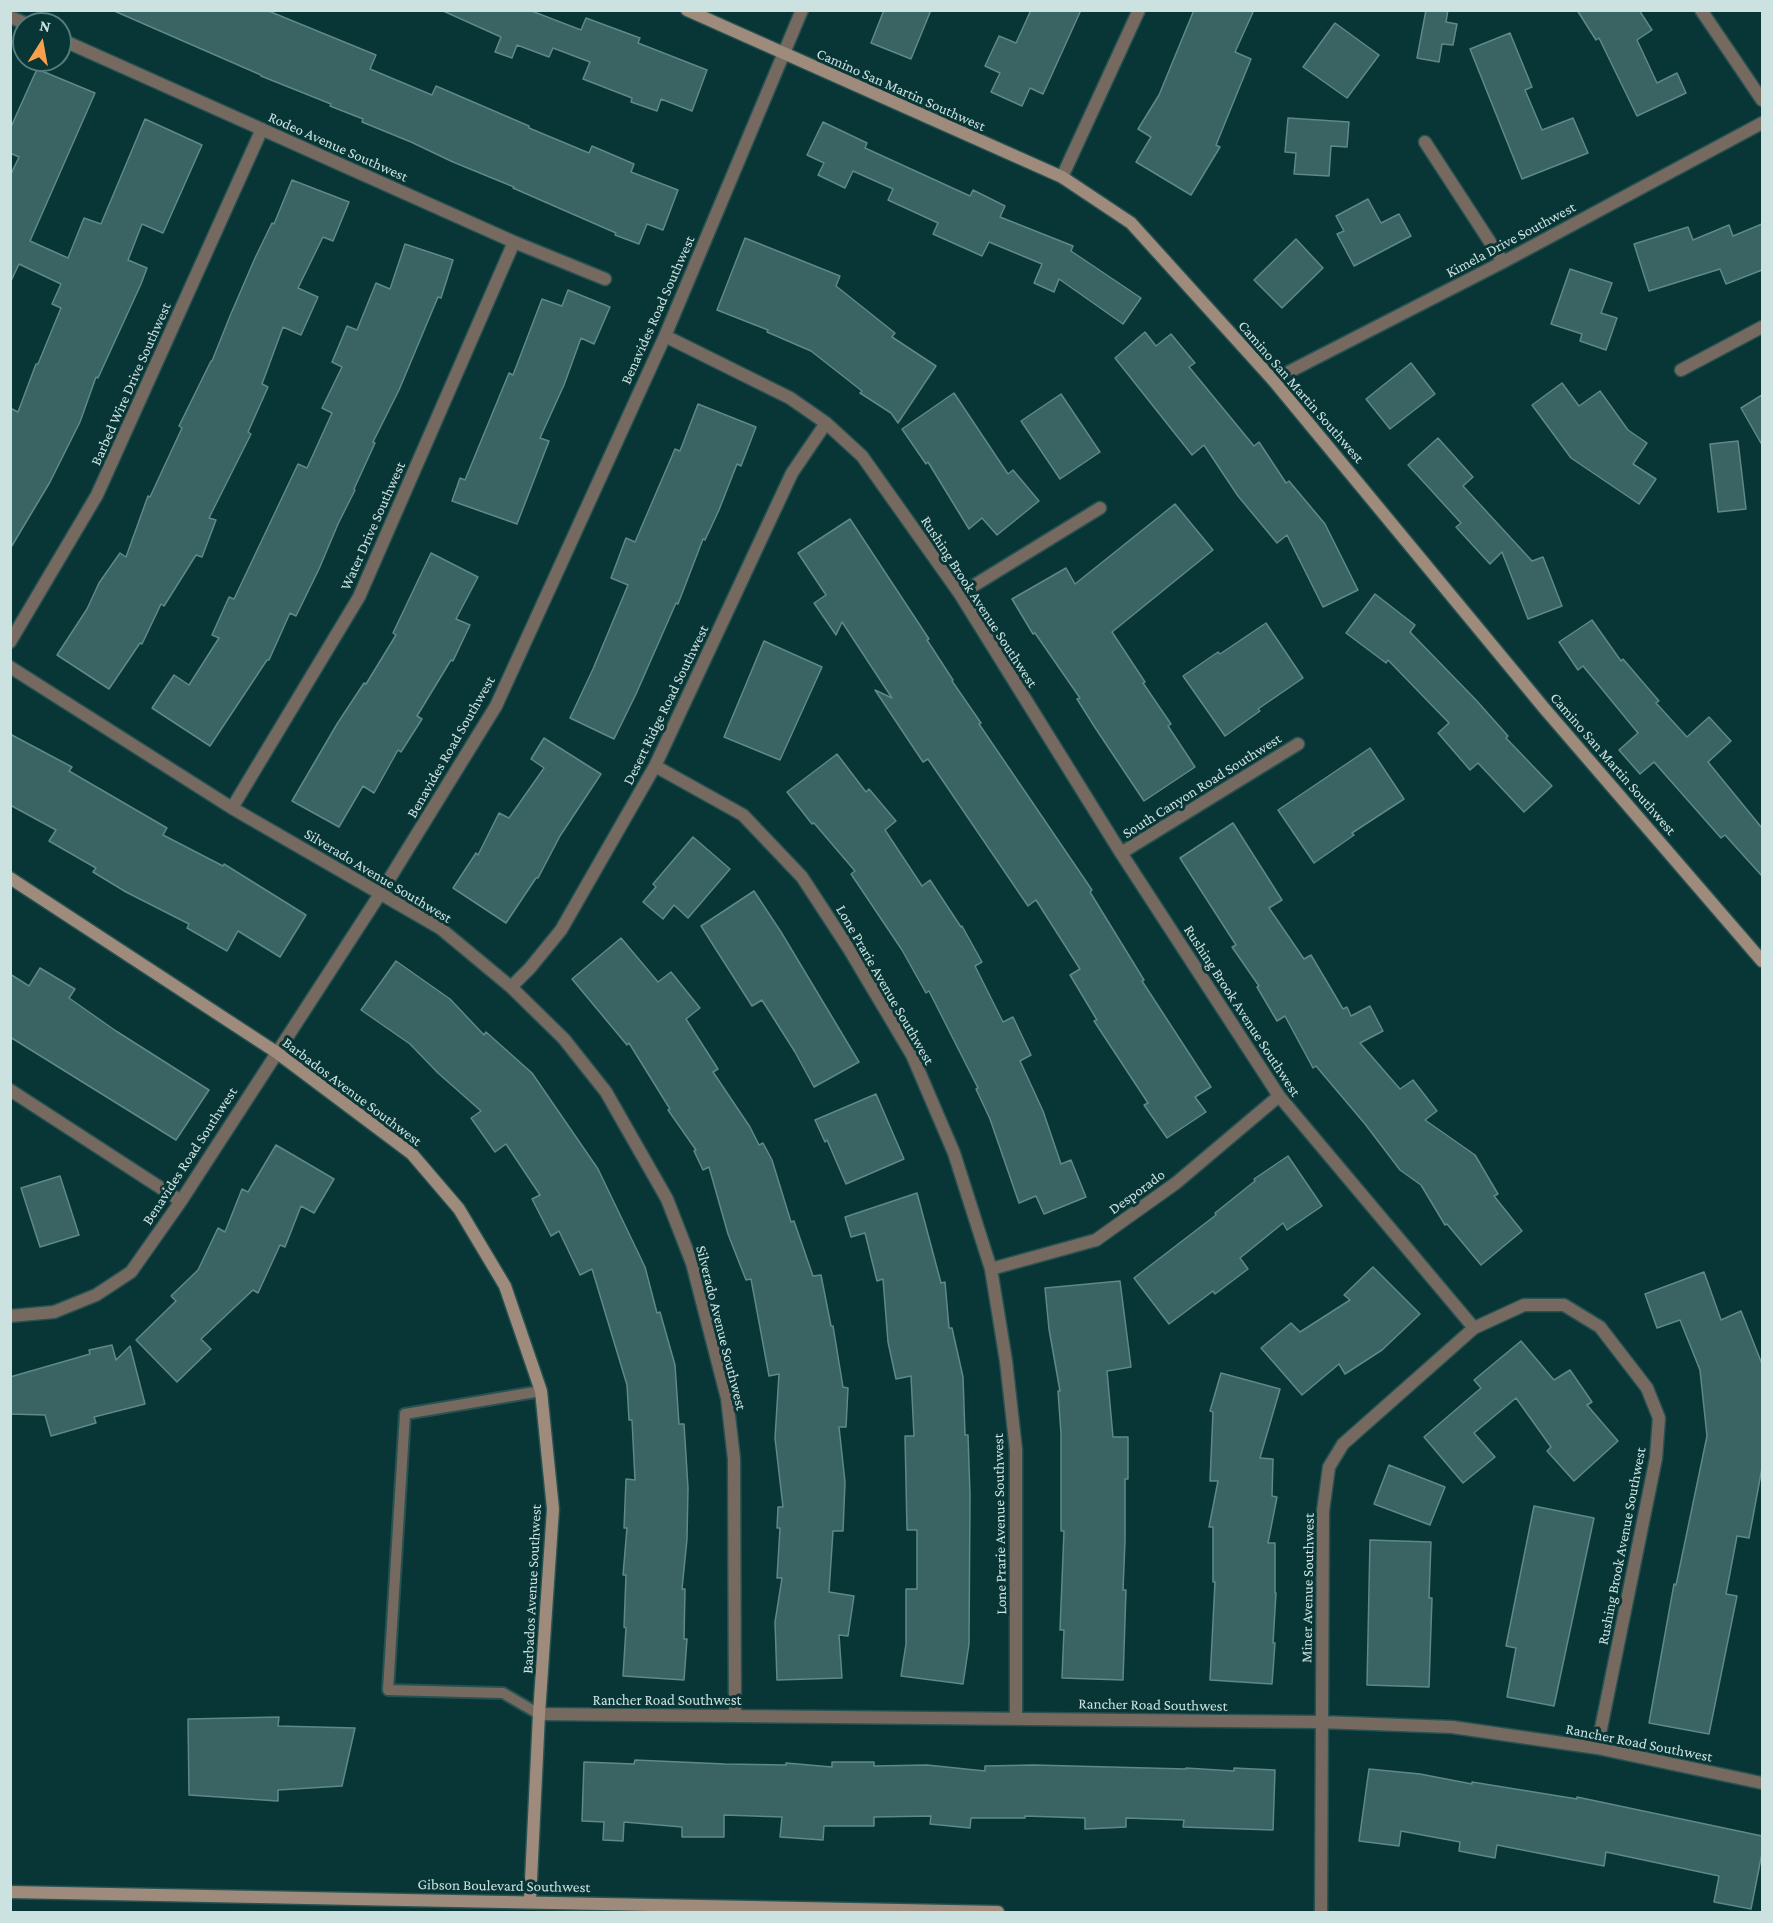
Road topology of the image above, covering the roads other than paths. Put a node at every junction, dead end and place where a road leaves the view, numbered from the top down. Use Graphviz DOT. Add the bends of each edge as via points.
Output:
graph roads {
  1 [pos="687,10"];
  2 [pos="802,10"];
  3 [pos="1138,10"];
  4 [pos="1701,10"];
  5 [pos="72,44"];
  6 [pos="784,54"];
  7 [pos="1762,100"];
  8 [pos="1762,123"];
  9 [pos="262,129"];
  10 [pos="1425,142"];
  11 [pos="1062,177"];
  12 [pos="514,242"];
  13 [pos="1503,262"];
  14 [pos="605,279"];
  15 [pos="1762,327"];
  16 [pos="665,336"];
  17 [pos="1681,370"];
  18 [pos="1273,380"];
  19 [pos="826,423"];
  20 [pos="1100,508"];
  21 [pos="960,594"];
  22 [pos="10,642"];
  23 [pos="10,667"];
  24 [pos="1298,744"];
  25 [pos="656,766"];
  26 [pos="232,808"];
  27 [pos="1121,853"];
  28 [pos="10,878"];
  29 [pos="380,894"];
  30 [pos="1762,961"];
  31 [pos="511,987"];
  32 [pos="276,1052"];
  33 [pos="10,1090"];
  34 [pos="1279,1096"];
  35 [pos="181,1201"];
  36 [pos="990,1269"];
  37 [pos="10,1316"];
  38 [pos="1474,1328"];
  39 [pos="541,1390"];
  40 [pos="539,1714"];
  41 [pos="735,1716"];
  42 [pos="1016,1719"];
  43 [pos="1321,1722"];
  44 [pos="1598,1748"];
  45 [pos="1762,1783"];
  46 [pos="10,1892"];
  47 [pos="530,1907"];
  48 [pos="998,1912"];
  49 [pos="1321,1912"];
  1 -- 6 [label="street, Camino San Martin Southwest"];
  2 -- 6 [label="street, Benavides Road Southwest"];
  3 -- 11 [label="street"];
  4 -- 7 [label="street"];
  5 -- 9 [label="street, Rodeo Avenue Southwest"];
  6 -- 11 [label="street, Camino San Martin Southwest"];
  6 -- 16 [label="street, Benavides Road Southwest"];
  8 -- 13 [label="street, Kimela Drive Southwest"];
  9 -- 12 [label="street, Rodeo Avenue Southwest"];
  9 -- 22 [label="street, Barbed Wire Drive Southwest" via="97,495"];
  10 -- 13 [label="street"];
  11 -- 18 [label="street, Camino San Martin Southwest" via="1131,223"];
  12 -- 14 [label="street, Rodeo Avenue Southwest"];
  12 -- 26 [label="street, Water Drive Southwest" via="359,597"];
  13 -- 18 [label="street, Kimela Drive Southwest"];
  15 -- 17 [label="street"];
  16 -- 19 [label="street, Rushing Brook Avenue Southwest" via="790,398"];
  16 -- 29 [label="street, Benavides Road Southwest" via="496,706"];
  18 -- 30 [label="street, Camino San Martin Southwest" via="1544,708"];
  19 -- 21 [label="street, Rushing Brook Avenue Southwest" via="862,456"];
  19 -- 25 [label="street, Desert Ridge Road Southwest" via="792,473"];
  20 -- 21 [label="street"];
  21 -- 27 [label="street, Rushing Brook Avenue Southwest"];
  23 -- 26 [label="street, Silverado Avenue Southwest"];
  24 -- 27 [label="street, South Canyon Road Southwest"];
  25 -- 31 [label="street, Desert Ridge Road Southwest" via="561,930"];
  25 -- 36 [label="street, Lone Prarie Avenue Southwest" via="743,815 808,886 912,1055 954,1153"];
  26 -- 29 [label="street, Silverado Avenue Southwest"];
  27 -- 34 [label="street, Rushing Brook Avenue Southwest"];
  28 -- 32 [label="street, Barbados Avenue Southwest"];
  29 -- 31 [label="street, Silverado Avenue Southwest" via="440,928"];
  29 -- 32 [label="street, Benavides Road Southwest"];
  31 -- 41 [label="street, Silverado Avenue Southwest" via="564,1039 606,1092 667,1199 692,1263 727,1398 734,1459"];
  32 -- 35 [label="street, Benavides Road Southwest"];
  32 -- 39 [label="street, Barbados Avenue Southwest" via="412,1154 459,1209 505,1286"];
  33 -- 35 [label="street"];
  34 -- 36 [label="street, Desporado" via="1176,1183 1096,1240"];
  34 -- 38 [label="street, Rushing Brook Avenue Southwest"];
  35 -- 37 [label="street, Benavides Road Southwest" via="131,1272 114,1284 54,1312"];
  36 -- 42 [label="street, Lone Prarie Avenue Southwest" via="1016,1450"];
  38 -- 43 [label="street, Miner Avenue Southwest" via="1343,1444 1329,1467 1323,1511"];
  38 -- 44 [label="street, Rushing Brook Avenue Southwest" via="1524,1305 1564,1305 1600,1327 1647,1388 1659,1418 1656,1458"];
  39 -- 40 [label="street, Barbados Avenue Southwest" via="553,1509"];
  39 -- 40 [label="lane" via="405,1414 388,1690 503,1693"];
  40 -- 41 [label="street, Rancher Road Southwest"];
  40 -- 47 [label="street, Barbados Avenue Southwest"];
  41 -- 42 [label="street, Rancher Road Southwest"];
  42 -- 43 [label="street, Rancher Road Southwest"];
  43 -- 44 [label="street, Rancher Road Southwest" via="1452,1727"];
  43 -- 49 [label="street, Miner Avenue Southwest"];
  44 -- 45 [label="street, Rancher Road Southwest"];
  46 -- 47 [label="street, Gibson Boulevard Southwest"];
  47 -- 48 [label="street, Gibson Boulevard Southwest"];
}
